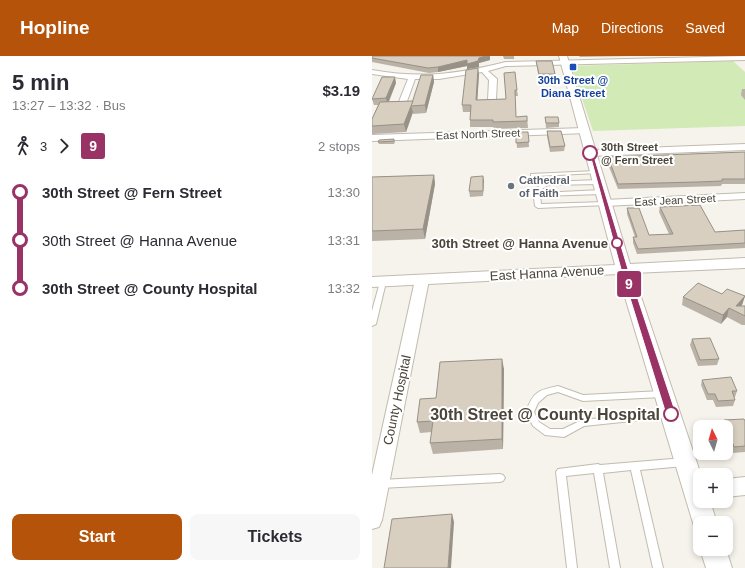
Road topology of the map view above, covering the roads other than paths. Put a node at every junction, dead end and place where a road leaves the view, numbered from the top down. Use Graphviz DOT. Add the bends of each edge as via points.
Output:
graph roads {
  1 [pos="735,57"];
  2 [pos="745,58"];
  3 [pos="564,59"];
  4 [pos="653,59"];
  5 [pos="498,60"];
  6 [pos="506,64"];
  7 [pos="745,66"];
  8 [pos="484,71"];
  9 [pos="372,72"];
  10 [pos="412,78"];
  11 [pos="492,100"];
  12 [pos="402,104"];
  13 [pos="584,131"];
  14 [pos="372,138"];
  15 [pos="745,147"];
  16 [pos="590,153"];
  17 [pos="547,184"];
  18 [pos="601,191"];
  19 [pos="537,195"];
  20 [pos="745,196"];
  21 [pos="745,263"];
  22 [pos="624,269"];
  23 [pos="422,280"];
  24 [pos="378,282"];
  25 [pos="372,325"];
  26 [pos="664,393"];
  27 [pos="671,414"];
  28 [pos="686,461"];
  29 [pos="634,466"];
  30 [pos="598,468"];
  31 [pos="500,478"];
  32 [pos="693,478"];
  33 [pos="380,484"];
  34 [pos="745,486"];
  35 [pos="733,487"];
  36 [pos="372,520"];
  37 [pos="715,556"];
  38 [pos="572,568"];
  39 [pos="616,568"];
  40 [pos="658,568"];
  41 [pos="719,568"];
  1 -- 2 [label="street"];
  1 -- 4 [label="street"];
  1 -- 7 [label="street"];
  3 -- 4 [label="street"];
  3 -- 6 [label="street"];
  3 -- 13 [label="street"];
  5 -- 6 [label="street"];
  6 -- 8 [label="street"];
  8 -- 10 [label="street" via="437,78"];
  8 -- 11 [label="street" via="493,79"];
  9 -- 10 [label="street"];
  10 -- 12 [label="street"];
  13 -- 14 [label="street, East North Street"];
  13 -- 16 [label="street"];
  15 -- 16 [label="street"];
  16 -- 18 [label="street"];
  17 -- 18 [label="lane"];
  17 -- 18 [label="lane" via="533,179 533,175 583,173"];
  17 -- 19 [label="lane" via="536,190"];
  18 -- 19 [label="lane"];
  18 -- 19 [label="lane" via="538,206"];
  18 -- 20 [label="street, East Jean Street"];
  18 -- 22 [label="street"];
  21 -- 22 [label="street, East Hanna Avenue"];
  22 -- 23 [label="street, East Hanna Avenue"];
  22 -- 26 [label="street"];
  23 -- 24 [label="street, East Hanna Avenue"];
  23 -- 33 [label="street, County Hospital"];
  24 -- 25 [label="lane"];
  26 -- 27 [label="street"];
  26 -- 27 [label="lane" via="583,398 558,389 544,392 534,401 530,412 536,424 548,432 564,433 582,423"];
  27 -- 28 [label="street"];
  28 -- 29 [label="lane"];
  28 -- 32 [label="street"];
  29 -- 30 [label="lane"];
  29 -- 40 [label="lane"];
  30 -- 38 [label="lane" via="560,472"];
  30 -- 39 [label="lane"];
  31 -- 33 [label="lane"];
  33 -- 36 [label="street, County Hospital"];
  34 -- 35 [label="street"];
  37 -- 41 [label="street"];
}
